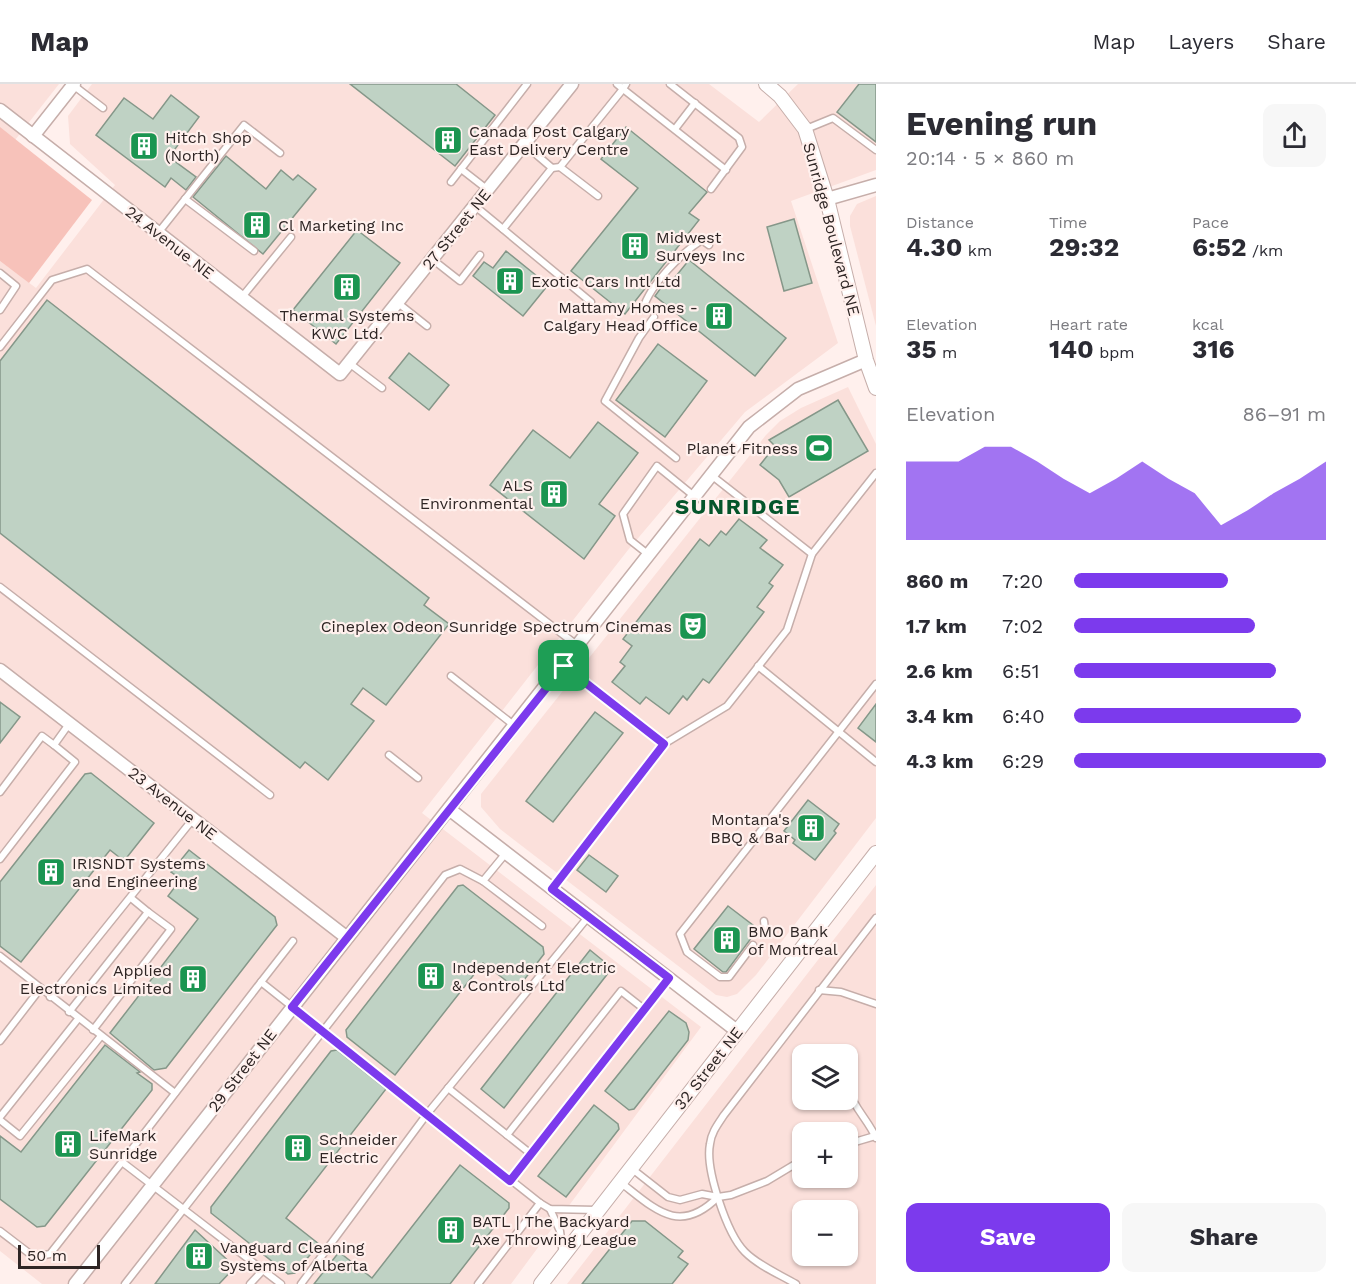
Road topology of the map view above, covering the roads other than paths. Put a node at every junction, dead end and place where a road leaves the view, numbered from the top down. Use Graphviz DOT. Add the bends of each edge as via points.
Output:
graph roads {
  1 [pos="528,84"];
  2 [pos="572,84"];
  3 [pos="670,84"];
  4 [pos="766,84"];
  5 [pos="74,85"];
  6 [pos="622,86"];
  7 [pos="694,103"];
  8 [pos="103,108"];
  9 [pos="0,110"];
  10 [pos="675,129"];
  11 [pos="805,129"];
  12 [pos="33,136"];
  13 [pos="524,144"];
  14 [pos="876,150"];
  15 [pos="280,153"];
  16 [pos="560,167"];
  17 [pos="552,168"];
  18 [pos="461,169"];
  19 [pos="726,170"];
  20 [pos="451,182"];
  21 [pos="876,185"];
  22 [pos="711,189"];
  23 [pos="488,190"];
  24 [pos="598,196"];
  25 [pos="185,199"];
  26 [pos="827,199"];
  27 [pos="475,206"];
  28 [pos="503,230"];
  29 [pos="158,233"];
  30 [pos="291,237"];
  31 [pos="709,245"];
  32 [pos="254,252"];
  33 [pos="480,255"];
  34 [pos="432,259"];
  35 [pos="0,273"];
  36 [pos="241,297"];
  37 [pos="397,302"];
  38 [pos="591,302"];
  39 [pos="1,308"];
  40 [pos="643,309"];
  41 [pos="654,317"];
  42 [pos="427,326"];
  43 [pos="0,346"];
  44 [pos="871,358"];
  45 [pos="349,363"];
  46 [pos="340,374"];
  47 [pos="382,388"];
  48 [pos="876,388"];
  49 [pos="676,458"];
  50 [pos="876,473"];
  51 [pos="710,475"];
  52 [pos="694,496"];
  53 [pos="812,554"];
  54 [pos="649,555"];
  55 [pos="0,587"];
  56 [pos="579,646"];
  57 [pos="564,666"];
  58 [pos="758,666"];
  59 [pos="0,670"];
  60 [pos="451,676"];
  61 [pos="876,684"];
  62 [pos="70,724"];
  63 [pos="516,726"];
  64 [pos="839,732"];
  65 [pos="664,744"];
  66 [pos="54,745"];
  67 [pos="389,755"];
  68 [pos="876,762"];
  69 [pos="418,778"];
  70 [pos="0,792"];
  71 [pos="270,795"];
  72 [pos="450,809"];
  73 [pos="193,819"];
  74 [pos="506,853"];
  75 [pos="876,853"];
  76 [pos="0,859"];
  77 [pos="483,881"];
  78 [pos="552,889"];
  79 [pos="131,898"];
  80 [pos="148,912"];
  81 [pos="588,916"];
  82 [pos="876,918"];
  83 [pos="764,921"];
  84 [pos="542,926"];
  85 [pos="761,934"];
  86 [pos="346,937"];
  87 [pos="293,941"];
  88 [pos="753,945"];
  89 [pos="0,956"];
  90 [pos="669,978"];
  91 [pos="261,982"];
  92 [pos="40,989"];
  93 [pos="819,990"];
  94 [pos="50,997"];
  95 [pos="876,1004"];
  96 [pos="292,1007"];
  97 [pos="644,1009"];
  98 [pos="69,1012"];
  99 [pos="78,1019"];
  100 [pos="93,1030"];
  101 [pos="321,1030"];
  102 [pos="737,1031"];
  103 [pos="101,1036"];
  104 [pos="0,1041"];
  105 [pos="448,1088"];
  106 [pos="175,1093"];
  107 [pos="858,1110"];
  108 [pos="427,1114"];
  109 [pos="0,1118"];
  110 [pos="507,1135"];
  111 [pos="875,1137"];
  112 [pos="858,1141"];
  113 [pos="531,1154"];
  114 [pos="122,1162"];
  115 [pos="792,1166"];
  116 [pos="631,1168"];
  117 [pos="510,1181"];
  118 [pos="620,1182"];
  119 [pos="153,1184"];
  120 [pos="718,1197"];
  121 [pos="540,1203"];
  122 [pos="184,1208"];
  123 [pos="550,1209"];
  124 [pos="599,1210"];
  125 [pos="0,1231"];
  126 [pos="563,1255"];
  127 [pos="263,1270"];
  128 [pos="75,1284"];
  129 [pos="125,1284"];
  130 [pos="250,1284"];
  131 [pos="281,1284"];
  132 [pos="302,1284"];
  133 [pos="478,1284"];
  134 [pos="541,1284"];
  135 [pos="796,1284"];
  1 -- 18 [label="lane"];
  2 -- 13 [label="street, 27 Street NE"];
  3 -- 7 [label="lane"];
  4 -- 11 [label="street, Sunridge Boulevard NE"];
  5 -- 8 [label="lane"];
  5 -- 12 [label="street"];
  6 -- 10 [label="lane"];
  6 -- 16 [label="lane"];
  7 -- 10 [label="lane"];
  7 -- 19 [label="lane" via="739,138 742,147"];
  9 -- 12 [label="street, 24 Avenue NE"];
  10 -- 19 [label="lane"];
  11 -- 14 [label="lane" via="833,118"];
  11 -- 26 [label="street, Sunridge Boulevard NE"];
  12 -- 29 [label="street, 24 Avenue NE"];
  13 -- 17 [label="lane"];
  13 -- 23 [label="street, 27 Street NE"];
  15 -- 25 [label="lane" via="244,125"];
  16 -- 17 [label="lane"];
  16 -- 24 [label="lane"];
  17 -- 28 [label="lane"];
  18 -- 20 [label="lane"];
  18 -- 23 [label="lane"];
  19 -- 22 [label="lane"];
  21 -- 26 [label="street"];
  23 -- 27 [label="street, 27 Street NE"];
  25 -- 29 [label="lane"];
  25 -- 32 [label="lane"];
  26 -- 44 [label="street, Sunridge Boulevard NE"];
  27 -- 28 [label="lane"];
  27 -- 34 [label="street, 27 Street NE"];
  28 -- 38 [label="lane"];
  29 -- 36 [label="street, 24 Avenue NE"];
  30 -- 36 [label="lane"];
  31 -- 40 [label="lane" via="702,240 686,250 646,298"];
  33 -- 34 [label="lane" via="460,281"];
  34 -- 37 [label="street, 27 Street NE"];
  35 -- 39 [label="lane" via="16,286"];
  36 -- 46 [label="street, 24 Avenue NE"];
  37 -- 42 [label="lane"];
  37 -- 45 [label="street, 27 Street NE"];
  41 -- 49 [label="lane" via="604,401"];
  43 -- 56 [label="lane" via="52,280 87,268"];
  44 -- 48 [label="street, Sunridge Boulevard NE"];
  44 -- 51 [label="street, 29 Street NE" via="798,389 772,406 749,427"];
  45 -- 46 [label="street, 27 Street NE"];
  45 -- 47 [label="lane"];
  50 -- 53 [label="lane"];
  51 -- 52 [label="street, 29 Street NE"];
  51 -- 53 [label="lane"];
  52 -- 54 [label="street, 29 Street NE"];
  52 -- 54 [label="lane" via="657,466 623,514 630,540"];
  53 -- 58 [label="lane" via="787,630"];
  54 -- 56 [label="street, 29 Street NE"];
  55 -- 71 [label="lane"];
  56 -- 57 [label="street, 29 Street NE"];
  57 -- 63 [label="street, 29 Street NE"];
  57 -- 65 [label="lane"];
  58 -- 64 [label="lane"];
  58 -- 65 [label="lane" via="727,706"];
  59 -- 62 [label="street, 23 Avenue NE"];
  60 -- 63 [label="lane"];
  61 -- 64 [label="lane"];
  62 -- 66 [label="lane"];
  62 -- 73 [label="street, 23 Avenue NE"];
  63 -- 72 [label="street, 29 Street NE"];
  64 -- 68 [label="lane"];
  64 -- 88 [label="lane" via="680,934 687,952 720,977 729,976"];
  65 -- 78 [label="lane"];
  66 -- 70 [label="lane" via="42,736"];
  66 -- 76 [label="lane" via="75,762"];
  67 -- 69 [label="lane"];
  72 -- 74 [label="street"];
  72 -- 86 [label="street, 29 Street NE"];
  73 -- 79 [label="lane"];
  73 -- 86 [label="street, 23 Avenue NE"];
  74 -- 77 [label="lane"];
  74 -- 78 [label="street"];
  75 -- 102 [label="street, 32 Street NE"];
  77 -- 84 [label="lane"];
  77 -- 101 [label="lane" via="460,869 445,875"];
  78 -- 81 [label="street"];
  79 -- 80 [label="lane"];
  79 -- 94 [label="lane"];
  80 -- 98 [label="lane"];
  80 -- 100 [label="lane" via="171,929"];
  81 -- 90 [label="street"];
  81 -- 105 [label="lane"];
  82 -- 93 [label="lane"];
  83 -- 85 [label="lane"];
  86 -- 96 [label="street, 29 Street NE"];
  87 -- 91 [label="lane"];
  89 -- 92 [label="lane"];
  90 -- 97 [label="lane"];
  90 -- 102 [label="street"];
  91 -- 96 [label="lane"];
  91 -- 106 [label="lane"];
  92 -- 94 [label="lane"];
  92 -- 104 [label="lane"];
  93 -- 95 [label="lane" via="841,992"];
  93 -- 120 [label="lane" via="714,1131 709,1157"];
  94 -- 98 [label="lane"];
  96 -- 101 [label="lane"];
  96 -- 119 [label="street, 29 Street NE"];
  97 -- 110 [label="lane" via="621,991"];
  97 -- 113 [label="lane"];
  98 -- 99 [label="lane"];
  99 -- 100 [label="lane"];
  99 -- 109 [label="lane"];
  100 -- 103 [label="lane"];
  101 -- 108 [label="lane"];
  101 -- 122 [label="lane"];
  102 -- 116 [label="street, 32 Street NE"];
  103 -- 106 [label="lane"];
  103 -- 109 [label="lane" via="20,1136"];
  105 -- 108 [label="lane"];
  105 -- 110 [label="lane"];
  106 -- 114 [label="lane"];
  107 -- 111 [label="lane"];
  108 -- 117 [label="lane"];
  108 -- 132 [label="lane"];
  110 -- 113 [label="lane"];
  111 -- 112 [label="lane"];
  113 -- 117 [label="lane"];
  114 -- 119 [label="lane"];
  114 -- 125 [label="lane" via="50,1254 34,1257"];
  115 -- 120 [label="lane" via="767,1181"];
  116 -- 118 [label="street, 32 Street NE"];
  116 -- 120 [label="lane" via="668,1197"];
  117 -- 121 [label="lane"];
  118 -- 120 [label="lane" via="660,1212 681,1218 705,1210"];
  118 -- 124 [label="street, 32 Street NE"];
  119 -- 122 [label="lane"];
  119 -- 128 [label="street, 29 Street NE"];
  120 -- 135 [label="lane" via="743,1251"];
  121 -- 123 [label="lane"];
  121 -- 133 [label="lane"];
  122 -- 127 [label="lane"];
  122 -- 129 [label="lane"];
  123 -- 124 [label="lane"];
  123 -- 126 [label="lane" via="560,1231"];
  124 -- 126 [label="street, 32 Street NE"];
  126 -- 134 [label="street, 32 Street NE"];
  127 -- 130 [label="lane"];
  127 -- 131 [label="lane"];
}
